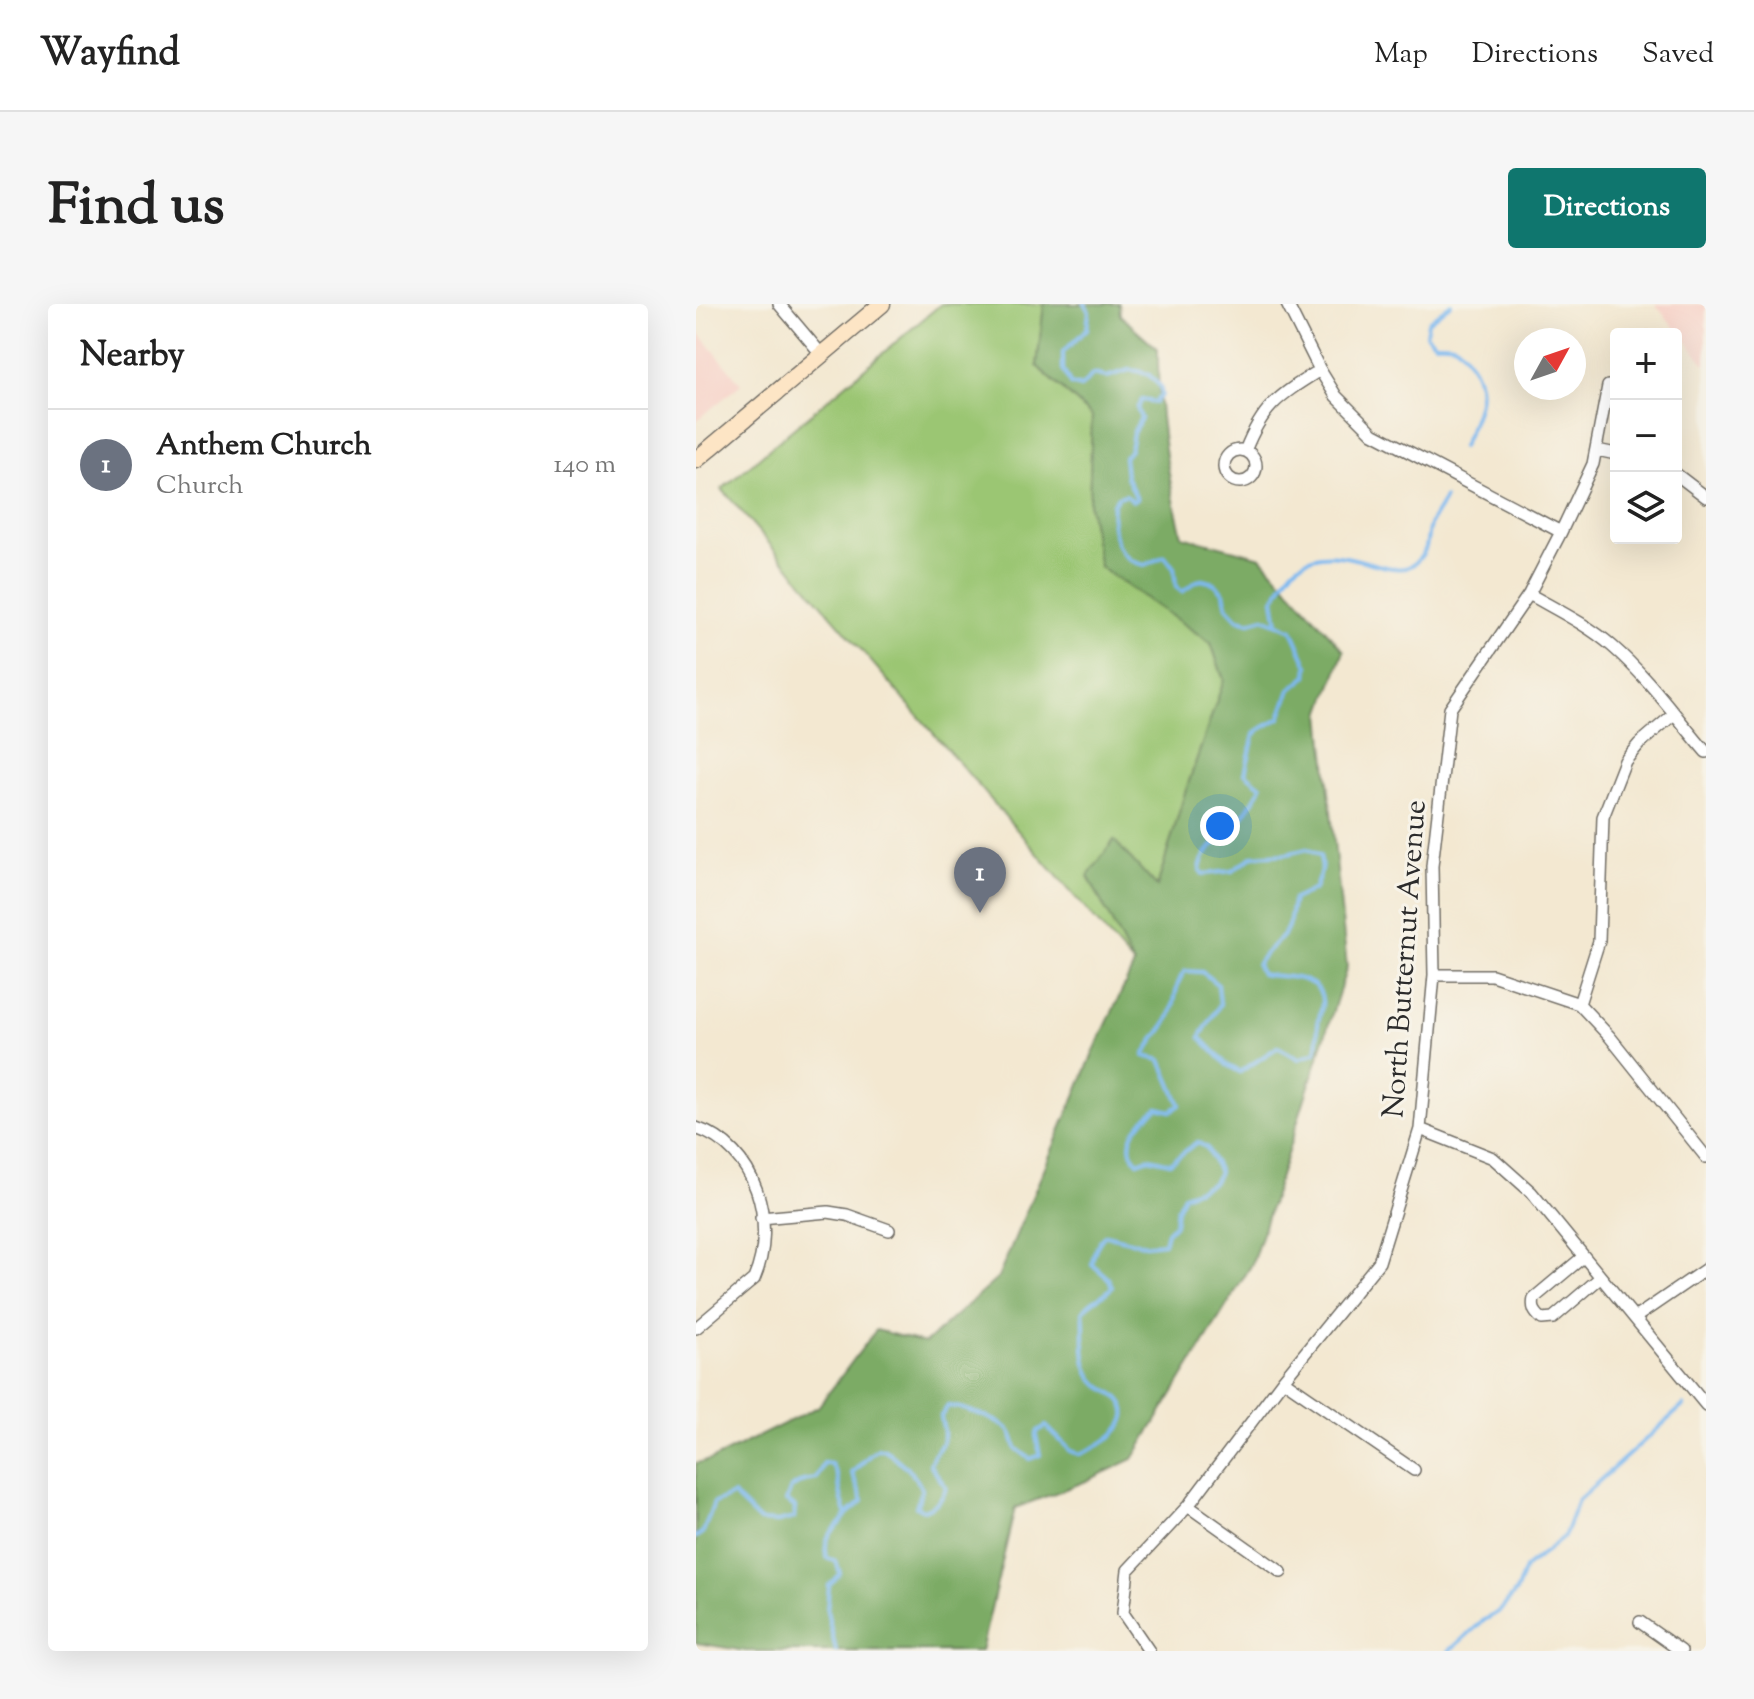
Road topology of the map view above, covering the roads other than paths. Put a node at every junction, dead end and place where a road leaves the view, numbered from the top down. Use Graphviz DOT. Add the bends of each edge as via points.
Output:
graph roads {
  1 [pos="779,304"];
  2 [pos="882,304"];
  3 [pos="1288,304"];
  4 [pos="822,355"];
  5 [pos="1320,370"];
  6 [pos="1608,386"];
  7 [pos="1597,450"];
  8 [pos="1245,451"];
  9 [pos="1610,453"];
  10 [pos="696,460"];
  11 [pos="1682,479"];
  12 [pos="1706,497"];
  13 [pos="1561,532"];
  14 [pos="1529,594"];
  15 [pos="1674,714"];
  16 [pos="1706,752"];
  17 [pos="1434,975"];
  18 [pos="1579,1004"];
  19 [pos="696,1128"];
  20 [pos="1420,1129"];
  21 [pos="1706,1157"];
  22 [pos="761,1218"];
  23 [pos="889,1230"];
  24 [pos="1583,1257"];
  25 [pos="1706,1269"];
  26 [pos="1601,1277"];
  27 [pos="1636,1317"];
  28 [pos="696,1328"];
  29 [pos="1283,1380"];
  30 [pos="1706,1405"];
  31 [pos="1414,1470"];
  32 [pos="1188,1506"];
  33 [pos="1281,1572"];
  34 [pos="1640,1622"];
  35 [pos="1149,1651"];
  36 [pos="1681,1651"];
  1 -- 4 [label="street"];
  2 -- 4 [label="main road"];
  3 -- 5 [label="street"];
  4 -- 10 [label="main road"];
  5 -- 8 [label="street" via="1269,405"];
  5 -- 13 [label="street" via="1336,396 1373,433"];
  6 -- 7 [label="street, North Butternut Avenue"];
  7 -- 9 [label="street"];
  7 -- 13 [label="street, North Butternut Avenue"];
  11 -- 12 [label="street"];
  13 -- 14 [label="street, North Butternut Avenue"];
  14 -- 15 [label="street" via="1611,645"];
  14 -- 17 [label="street, North Butternut Avenue" via="1450,709 1432,866"];
  15 -- 16 [label="street"];
  15 -- 18 [label="street" via="1625,761 1603,817 1599,941"];
  17 -- 18 [label="street" via="1492,975"];
  17 -- 20 [label="street, North Butternut Avenue"];
  18 -- 21 [label="street"];
  19 -- 22 [label="street" via="728,1145 746,1165"];
  20 -- 24 [label="street" via="1493,1158 1531,1192"];
  20 -- 29 [label="street, North Butternut Avenue" via="1379,1262"];
  22 -- 23 [label="street" via="828,1212"];
  22 -- 28 [label="street" via="754,1279"];
  24 -- 26 [label="street"];
  24 -- 26 [label="street" via="1534,1298 1535,1313 1553,1318"];
  25 -- 27 [label="street"];
  26 -- 27 [label="street"];
  27 -- 30 [label="street"];
  29 -- 31 [label="street"];
  29 -- 32 [label="street, North Butternut Avenue"];
  32 -- 33 [label="street"];
  32 -- 35 [label="street, North Butternut Avenue" via="1128,1570 1123,1613"];
  34 -- 36 [label="street"];
}
